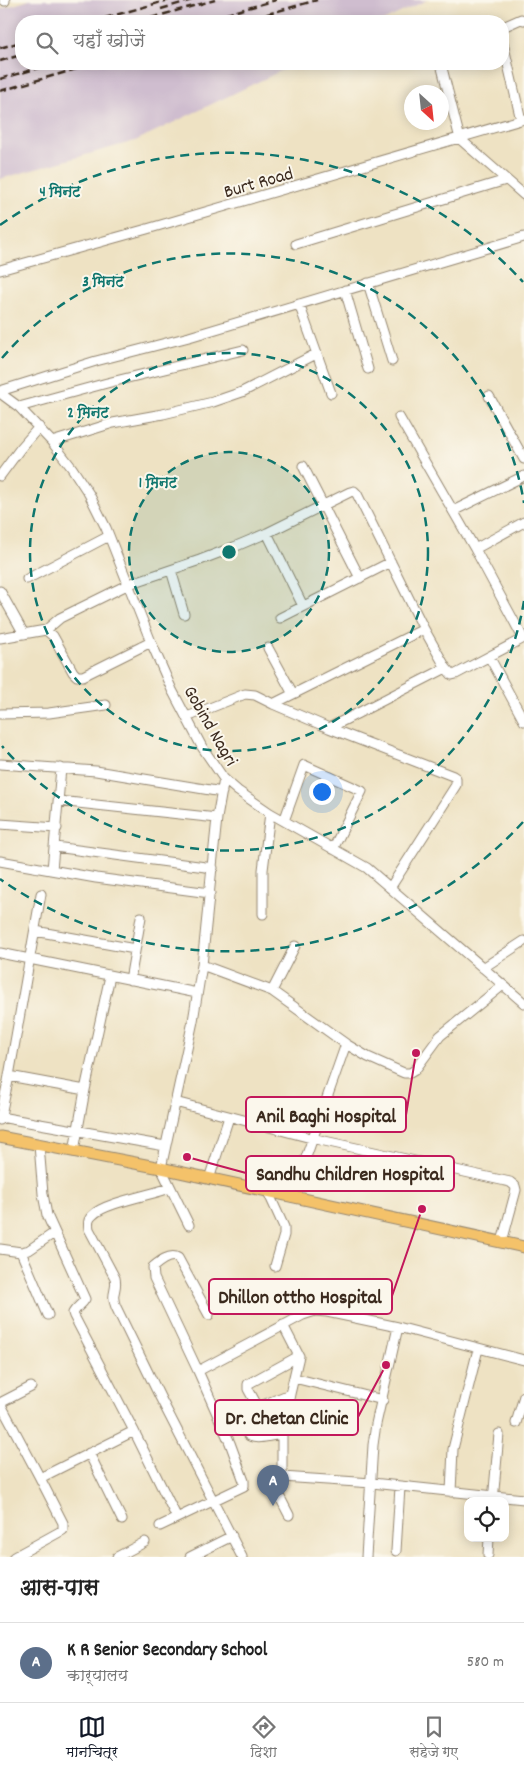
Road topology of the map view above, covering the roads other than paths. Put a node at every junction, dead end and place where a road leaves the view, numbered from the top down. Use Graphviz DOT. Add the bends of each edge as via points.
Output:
graph roads {
  1 [pos="524,20"];
  2 [pos="509,24"];
  3 [pos="509,66"];
  4 [pos="443,70"];
  5 [pos="523,120"];
  6 [pos="460,139"];
  7 [pos="506,180"];
  8 [pos="524,195"];
  9 [pos="524,237"];
  10 [pos="296,244"];
  11 [pos="0,270"];
  12 [pos="368,283"];
  13 [pos="345,290"];
  14 [pos="298,304"];
  15 [pos="243,350"];
  16 [pos="316,354"];
  17 [pos="392,361"];
  18 [pos="368,370"];
  19 [pos="331,393"];
  20 [pos="1,396"];
  21 [pos="489,396"];
  22 [pos="19,407"];
  23 [pos="399,417"];
  24 [pos="39,427"];
  25 [pos="52,442"];
  26 [pos="524,459"];
  27 [pos="303,466"];
  28 [pos="0,476"];
  29 [pos="524,476"];
  30 [pos="324,504"];
  31 [pos="453,511"];
  32 [pos="524,522"];
  33 [pos="268,533"];
  34 [pos="109,536"];
  35 [pos="475,549"];
  36 [pos="391,562"];
  37 [pos="171,570"];
  38 [pos="360,578"];
  39 [pos="27,579"];
  40 [pos="129,584"];
  41 [pos="0,591"];
  42 [pos="303,606"];
  43 [pos="184,614"];
  44 [pos="280,618"];
  45 [pos="424,629"];
  46 [pos="46,630"];
  47 [pos="24,634"];
  48 [pos="0,638"];
  49 [pos="524,638"];
  50 [pos="151,642"];
  51 [pos="268,648"];
  52 [pos="490,658"];
  53 [pos="446,668"];
  54 [pos="293,694"];
  55 [pos="273,704"];
  56 [pos="106,705"];
  57 [pos="0,714"];
  58 [pos="187,717"];
  59 [pos="524,721"];
  60 [pos="328,728"];
  61 [pos="0,764"];
  62 [pos="61,768"];
  63 [pos="224,779"];
  64 [pos="222,792"];
  65 [pos="59,801"];
  66 [pos="270,813"];
  67 [pos="217,818"];
  68 [pos="284,821"];
  69 [pos="0,824"];
  70 [pos="57,828"];
  71 [pos="55,847"];
  72 [pos="333,849"];
  73 [pos="0,861"];
  74 [pos="213,868"];
  75 [pos="52,870"];
  76 [pos="390,888"];
  77 [pos="210,892"];
  78 [pos="41,894"];
  79 [pos="263,914"];
  80 [pos="141,917"];
  81 [pos="35,931"];
  82 [pos="524,941"];
  83 [pos="295,946"];
  84 [pos="135,949"];
  85 [pos="0,953"];
  86 [pos="30,960"];
  87 [pos="202,965"];
  88 [pos="483,968"];
  89 [pos="110,976"];
  90 [pos="130,980"];
  91 [pos="504,985"];
  92 [pos="272,991"];
  93 [pos="197,993"];
  94 [pos="524,1003"];
  95 [pos="346,1044"];
  96 [pos="9,1076"];
  97 [pos="85,1090"];
  98 [pos="175,1102"];
  99 [pos="229,1117"];
  100 [pos="0,1118"];
  101 [pos="78,1131"];
  102 [pos="0,1137"];
  103 [pos="311,1138"];
  104 [pos="39,1145"];
  105 [pos="165,1146"];
  106 [pos="74,1151"];
  107 [pos="160,1168"];
  108 [pos="209,1179"];
  109 [pos="170,1188"];
  110 [pos="268,1192"];
  111 [pos="292,1197"];
  112 [pos="189,1224"];
  113 [pos="54,1233"];
  114 [pos="502,1242"];
  115 [pos="524,1247"];
  116 [pos="0,1249"];
  117 [pos="21,1252"];
  118 [pos="275,1266"];
  119 [pos="48,1315"];
  120 [pos="210,1316"];
  121 [pos="282,1325"];
  122 [pos="398,1327"];
  123 [pos="478,1349"];
  124 [pos="299,1356"];
  125 [pos="524,1360"];
  126 [pos="198,1371"];
  127 [pos="294,1378"];
  128 [pos="31,1386"];
  129 [pos="290,1394"];
  130 [pos="524,1396"];
  131 [pos="382,1400"];
  132 [pos="0,1403"];
  133 [pos="258,1406"];
  134 [pos="516,1423"];
  135 [pos="134,1430"];
  136 [pos="282,1434"];
  137 [pos="499,1434"];
  138 [pos="88,1453"];
  139 [pos="282,1477"];
  140 [pos="40,1478"];
  141 [pos="372,1483"];
  142 [pos="400,1487"];
  143 [pos="451,1492"];
  144 [pos="486,1497"];
  145 [pos="493,1497"];
  146 [pos="509,1499"];
  147 [pos="524,1499"];
  148 [pos="213,1500"];
  149 [pos="289,1515"];
  150 [pos="177,1518"];
  151 [pos="122,1520"];
  152 [pos="160,1526"];
  153 [pos="232,1536"];
  154 [pos="145,1542"];
  155 [pos="490,1542"];
  156 [pos="396,1551"];
  157 [pos="488,1555"];
  158 [pos="14,1557"];
  159 [pos="117,1557"];
  160 [pos="190,1557"];
  161 [pos="242,1557"];
  162 [pos="366,1557"];
  1 -- 2 [label="street"];
  3 -- 5 [label="street"];
  4 -- 6 [label="street"];
  5 -- 6 [label="street, Burt Road"];
  6 -- 7 [label="street"];
  6 -- 11 [label="street, Burt Road"];
  7 -- 8 [label="street"];
  7 -- 10 [label="street"];
  9 -- 12 [label="street"];
  12 -- 13 [label="street"];
  12 -- 17 [label="street"];
  13 -- 14 [label="street"];
  13 -- 18 [label="street"];
  14 -- 16 [label="street"];
  14 -- 20 [label="street" via="180,340 88,363"];
  15 -- 22 [label="street"];
  16 -- 19 [label="street"];
  16 -- 25 [label="street" via="228,397 113,423"];
  20 -- 22 [label="street, Gobind Nagri"];
  21 -- 26 [label="street"];
  22 -- 24 [label="street, Gobind Nagri"];
  23 -- 31 [label="street"];
  24 -- 25 [label="street, Gobind Nagri"];
  24 -- 28 [label="street"];
  25 -- 34 [label="street, Gobind Nagri" via="90,494"];
  27 -- 30 [label="street"];
  29 -- 31 [label="street"];
  30 -- 33 [label="street"];
  30 -- 36 [label="street" via="354,491"];
  30 -- 38 [label="street"];
  31 -- 35 [label="street"];
  32 -- 35 [label="street"];
  33 -- 37 [label="street"];
  33 -- 42 [label="street"];
  34 -- 39 [label="street"];
  34 -- 40 [label="street, Gobind Nagri"];
  35 -- 49 [label="street"];
  36 -- 38 [label="street"];
  36 -- 45 [label="street"];
  37 -- 40 [label="street"];
  37 -- 43 [label="street"];
  38 -- 42 [label="street"];
  40 -- 46 [label="street" via="60,618"];
  40 -- 50 [label="street, Gobind Nagri"];
  41 -- 47 [label="street"];
  42 -- 44 [label="street"];
  45 -- 53 [label="street"];
  45 -- 54 [label="street"];
  46 -- 47 [label="street"];
  46 -- 50 [label="street" via="77,676 83,676"];
  47 -- 48 [label="street"];
  49 -- 52 [label="street"];
  50 -- 58 [label="street, Gobind Nagri"];
  51 -- 54 [label="street"];
  52 -- 53 [label="street" via="456,674"];
  52 -- 59 [label="street"];
  53 -- 60 [label="street"];
  54 -- 55 [label="street"];
  55 -- 58 [label="street" via="245,694"];
  55 -- 60 [label="street"];
  56 -- 57 [label="street" via="49,713"];
  58 -- 63 [label="street, Gobind Nagri"];
  60 -- 76 [label="street" via="456,778 456,785"];
  61 -- 62 [label="street"];
  62 -- 64 [label="street"];
  62 -- 65 [label="street"];
  63 -- 64 [label="street"];
  63 -- 66 [label="street, Gobind Nagri"];
  64 -- 67 [label="street"];
  65 -- 67 [label="street"];
  65 -- 70 [label="street"];
  66 -- 68 [label="street, Gobind Nagri"];
  66 -- 79 [label="street" via="263,870"];
  67 -- 74 [label="street"];
  68 -- 72 [label="street, Gobind Nagri"];
  68 -- 72 [label="street" via="304,765 362,791"];
  69 -- 70 [label="street"];
  70 -- 71 [label="street"];
  71 -- 74 [label="street"];
  71 -- 75 [label="street"];
  72 -- 76 [label="street, Gobind Nagri" via="367,868"];
  73 -- 75 [label="street"];
  74 -- 77 [label="street"];
  75 -- 77 [label="street"];
  76 -- 88 [label="street, Gobind Nagri"];
  77 -- 87 [label="street"];
  78 -- 81 [label="street"];
  80 -- 84 [label="street"];
  81 -- 84 [label="street"];
  81 -- 86 [label="street"];
  82 -- 88 [label="street"];
  83 -- 92 [label="street"];
  84 -- 90 [label="street"];
  85 -- 86 [label="street"];
  86 -- 89 [label="street"];
  86 -- 96 [label="street"];
  87 -- 92 [label="street"];
  87 -- 93 [label="street"];
  88 -- 91 [label="street, Gobind Nagri"];
  89 -- 90 [label="street"];
  89 -- 97 [label="street"];
  90 -- 93 [label="street"];
  91 -- 94 [label="street, Gobind Nagri"];
  91 -- 95 [label="street" via="440,1036 410,1073 383,1064"];
  92 -- 95 [label="street"];
  93 -- 98 [label="street"];
  95 -- 103 [label="street"];
  96 -- 97 [label="street"];
  96 -- 100 [label="street"];
  97 -- 101 [label="street"];
  98 -- 99 [label="street"];
  98 -- 105 [label="street"];
  99 -- 103 [label="street"];
  99 -- 108 [label="street"];
  100 -- 101 [label="street"];
  101 -- 105 [label="street"];
  101 -- 106 [label="street"];
  102 -- 104 [label="main road"];
  103 -- 111 [label="street"];
  103 -- 114 [label="street" via="513,1183 516,1190"];
  104 -- 106 [label="main road"];
  104 -- 113 [label="street" via="43,1194"];
  105 -- 107 [label="street"];
  106 -- 107 [label="main road"];
  107 -- 108 [label="main road"];
  107 -- 109 [label="street"];
  108 -- 110 [label="main road"];
  109 -- 112 [label="street"];
  109 -- 148 [label="street" via="107,1207 91,1216 88,1222 115,1278 113,1294 116,1307"];
  110 -- 111 [label="main road"];
  110 -- 118 [label="street" via="284,1227"];
  111 -- 114 [label="main road"];
  113 -- 117 [label="street"];
  113 -- 135 [label="street" via="84,1294 85,1299 74,1316"];
  114 -- 115 [label="main road"];
  116 -- 117 [label="street"];
  117 -- 119 [label="street"];
  120 -- 126 [label="street" via="178,1258 170,1256 153,1267 154,1278"];
  121 -- 122 [label="street" via="315,1311"];
  121 -- 124 [label="street"];
  121 -- 126 [label="street"];
  122 -- 123 [label="street"];
  122 -- 131 [label="street"];
  123 -- 125 [label="street"];
  123 -- 143 [label="street" via="453,1448"];
  124 -- 127 [label="street"];
  124 -- 133 [label="street" via="248,1384"];
  126 -- 148 [label="street" via="245,1484"];
  127 -- 129 [label="street"];
  127 -- 131 [label="street"];
  128 -- 132 [label="street"];
  129 -- 133 [label="street"];
  129 -- 136 [label="street"];
  130 -- 134 [label="street"];
  131 -- 141 [label="street" via="373,1445"];
  132 -- 140 [label="street"];
  133 -- 136 [label="street" via="242,1417 247,1435 252,1438"];
  135 -- 138 [label="street"];
  135 -- 150 [label="street"];
  136 -- 139 [label="street"];
  137 -- 145 [label="street"];
  138 -- 140 [label="street"];
  138 -- 151 [label="street"];
  139 -- 141 [label="street"];
  139 -- 149 [label="street" via="274,1478 272,1482"];
  140 -- 158 [label="street" via="63,1523 63,1530"];
  141 -- 142 [label="street"];
  141 -- 162 [label="street"];
  142 -- 143 [label="street"];
  142 -- 156 [label="street"];
  143 -- 144 [label="street"];
  146 -- 147 [label="street"];
  148 -- 150 [label="street"];
  148 -- 153 [label="street"];
  150 -- 152 [label="street"];
  153 -- 160 [label="street"];
  153 -- 161 [label="street"];
  154 -- 159 [label="street"];
  155 -- 157 [label="street"];
}
